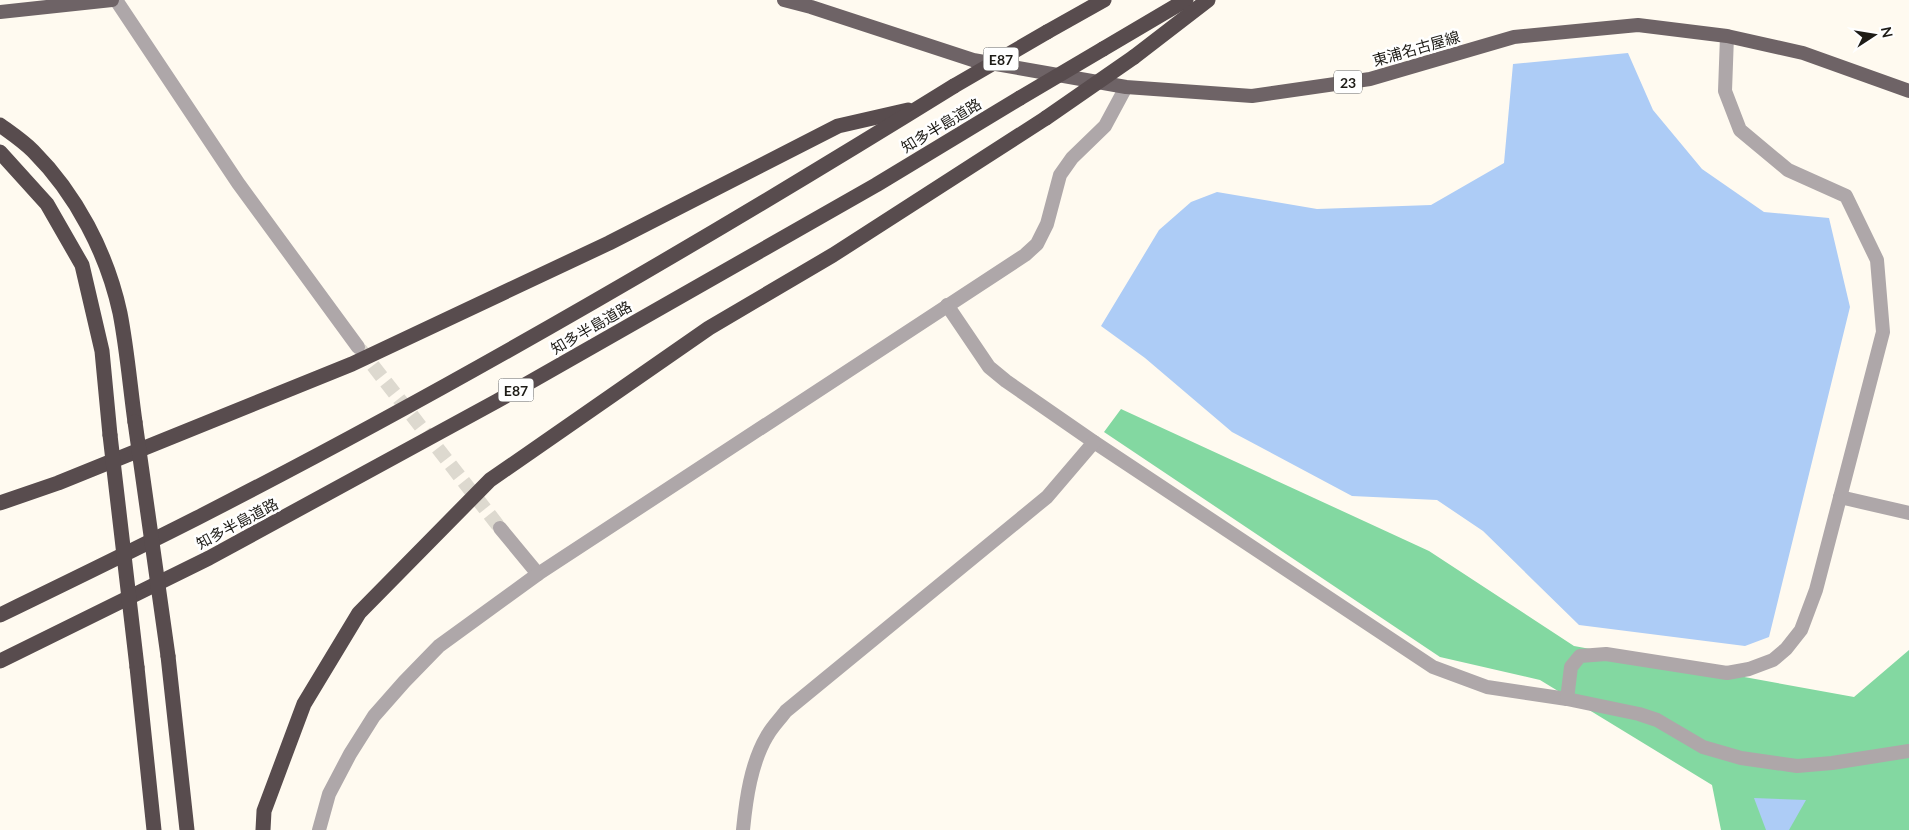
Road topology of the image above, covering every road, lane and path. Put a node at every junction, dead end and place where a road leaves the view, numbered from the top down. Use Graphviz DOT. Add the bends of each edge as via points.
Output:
graph roads {
  1 [pos="114,0"];
  2 [pos="784,0"];
  3 [pos="1104,0"];
  4 [pos="1186,0"];
  5 [pos="1208,0"];
  6 [pos="0,12"];
  7 [pos="1727,36"];
  8 [pos="1126,87"];
  9 [pos="1909,91"];
  10 [pos="920,107"];
  11 [pos="0,125"];
  12 [pos="0,152"];
  13 [pos="948,305"];
  14 [pos="358,347"];
  15 [pos="1094,442"];
  16 [pos="1840,497"];
  17 [pos="0,502"];
  18 [pos="1909,513"];
  19 [pos="500,528"];
  20 [pos="538,574"];
  21 [pos="0,615"];
  22 [pos="0,661"];
  23 [pos="1567,698"];
  24 [pos="1909,751"];
  25 [pos="154,830"];
  26 [pos="187,830"];
  27 [pos="263,830"];
  28 [pos="319,830"];
  29 [pos="743,830"];
  1 -- 6 [label="main road"];
  1 -- 14 [label="street" via="238,183"];
  2 -- 8 [label="main road, 東浦名古屋線 / 23" via="973,60"];
  3 -- 10 [label="highway, 知多半島道路 / E87, bridge"];
  4 -- 22 [label="highway, 知多半島道路 / E87, bridge" via="876,185 497,401 209,558"];
  5 -- 27 [label="highway, bridge" via="1134,57 1046,118 832,255 710,328 490,480 359,613 304,704 264,811"];
  7 -- 8 [label="main road, 東浦名古屋線 / 23" via="1638,25 1514,37 1370,79 1252,96"];
  7 -- 9 [label="main road, 東浦名古屋線 / 23" via="1803,53"];
  7 -- 16 [label="street" via="1725,91 1740,130 1788,170 1846,196 1878,260 1883,332"];
  8 -- 13 [label="street" via="1105,126 1072,158 1060,175 1047,224 1037,244 1019,260"];
  10 -- 17 [label="highway" via="838,126 609,243 352,364 58,483"];
  10 -- 21 [label="highway, 知多半島道路 / E87" via="683,250 475,368 197,518"];
  11 -- 26 [label="highway, bridge" via="32,150 59,180 87,224 107,268 120,312 168,656"];
  12 -- 25 [label="highway, bridge" via="47,204 82,265 102,351"];
  13 -- 15 [label="street" via="990,367"];
  13 -- 20 [label="street"];
  15 -- 23 [label="street" via="1433,667 1486,687"];
  15 -- 29 [label="street" via="1047,497 786,711 767,736 755,764"];
  16 -- 18 [label="street"];
  16 -- 23 [label="street" via="1816,590 1801,630 1786,650 1773,660 1727,673 1606,654 1580,656 1571,667"];
  19 -- 20 [label="street"];
  20 -- 28 [label="street" via="439,646 374,716 329,794"];
  23 -- 24 [label="street" via="1639,714 1703,747 1771,764 1832,763"];
}
